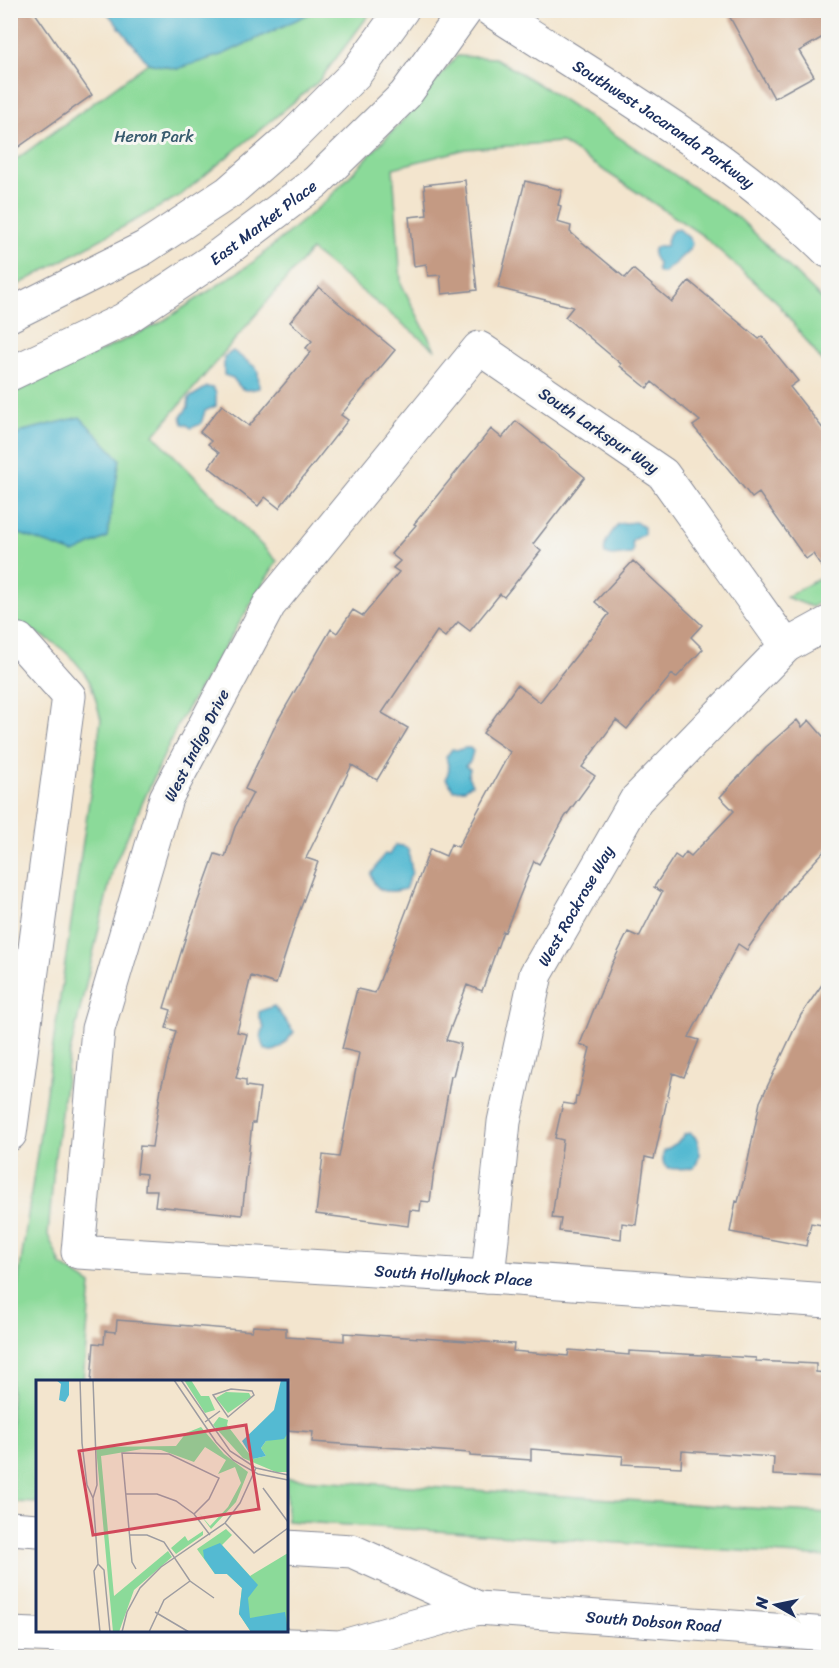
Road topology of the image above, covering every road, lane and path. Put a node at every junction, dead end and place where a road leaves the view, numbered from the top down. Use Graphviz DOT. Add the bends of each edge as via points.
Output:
graph roads {
  1 [pos="402,10"];
  2 [pos="466,10"];
  3 [pos="491,10"];
  4 [pos="828,251"];
  5 [pos="10,315"];
  6 [pos="479,348"];
  7 [pos="10,374"];
  8 [pos="828,623"];
  9 [pos="10,639"];
  10 [pos="786,646"];
  11 [pos="10,1134"];
  12 [pos="78,1252"];
  13 [pos="488,1277"];
  14 [pos="828,1301"];
  15 [pos="10,1528"];
  16 [pos="36,1530"];
  17 [pos="288,1546"];
  18 [pos="478,1608"];
  19 [pos="10,1634"];
  20 [pos="828,1634"];
  1 -- 5 [label="street" via="356,74 229,192 144,248"];
  2 -- 7 [label="street, East Market Place" via="405,95 316,182 213,260 123,320"];
  3 -- 4 [label="street, Southwest Jacaranda Parkway" via="686,136 748,181"];
  6 -- 10 [label="street, South Larkspur Way" via="663,474"];
  6 -- 12 [label="street, West Indigo Drive" via="269,605 166,798 98,1029"];
  8 -- 10 [label="street, West Rockrose Way"];
  9 -- 11 [label="street" via="19,640 69,696"];
  10 -- 13 [label="street, West Rockrose Way" via="636,800 536,974 504,1122"];
  12 -- 13 [label="street, South Hollyhock Place"];
  13 -- 14 [label="street, South Hollyhock Place"];
  15 -- 16 [label="street"];
  17 -- 18 [label="street, South Dobson Road" via="352,1551"];
  18 -- 19 [label="street, South Dobson Road" via="340,1647"];
  18 -- 20 [label="street, South Dobson Road"];
}
